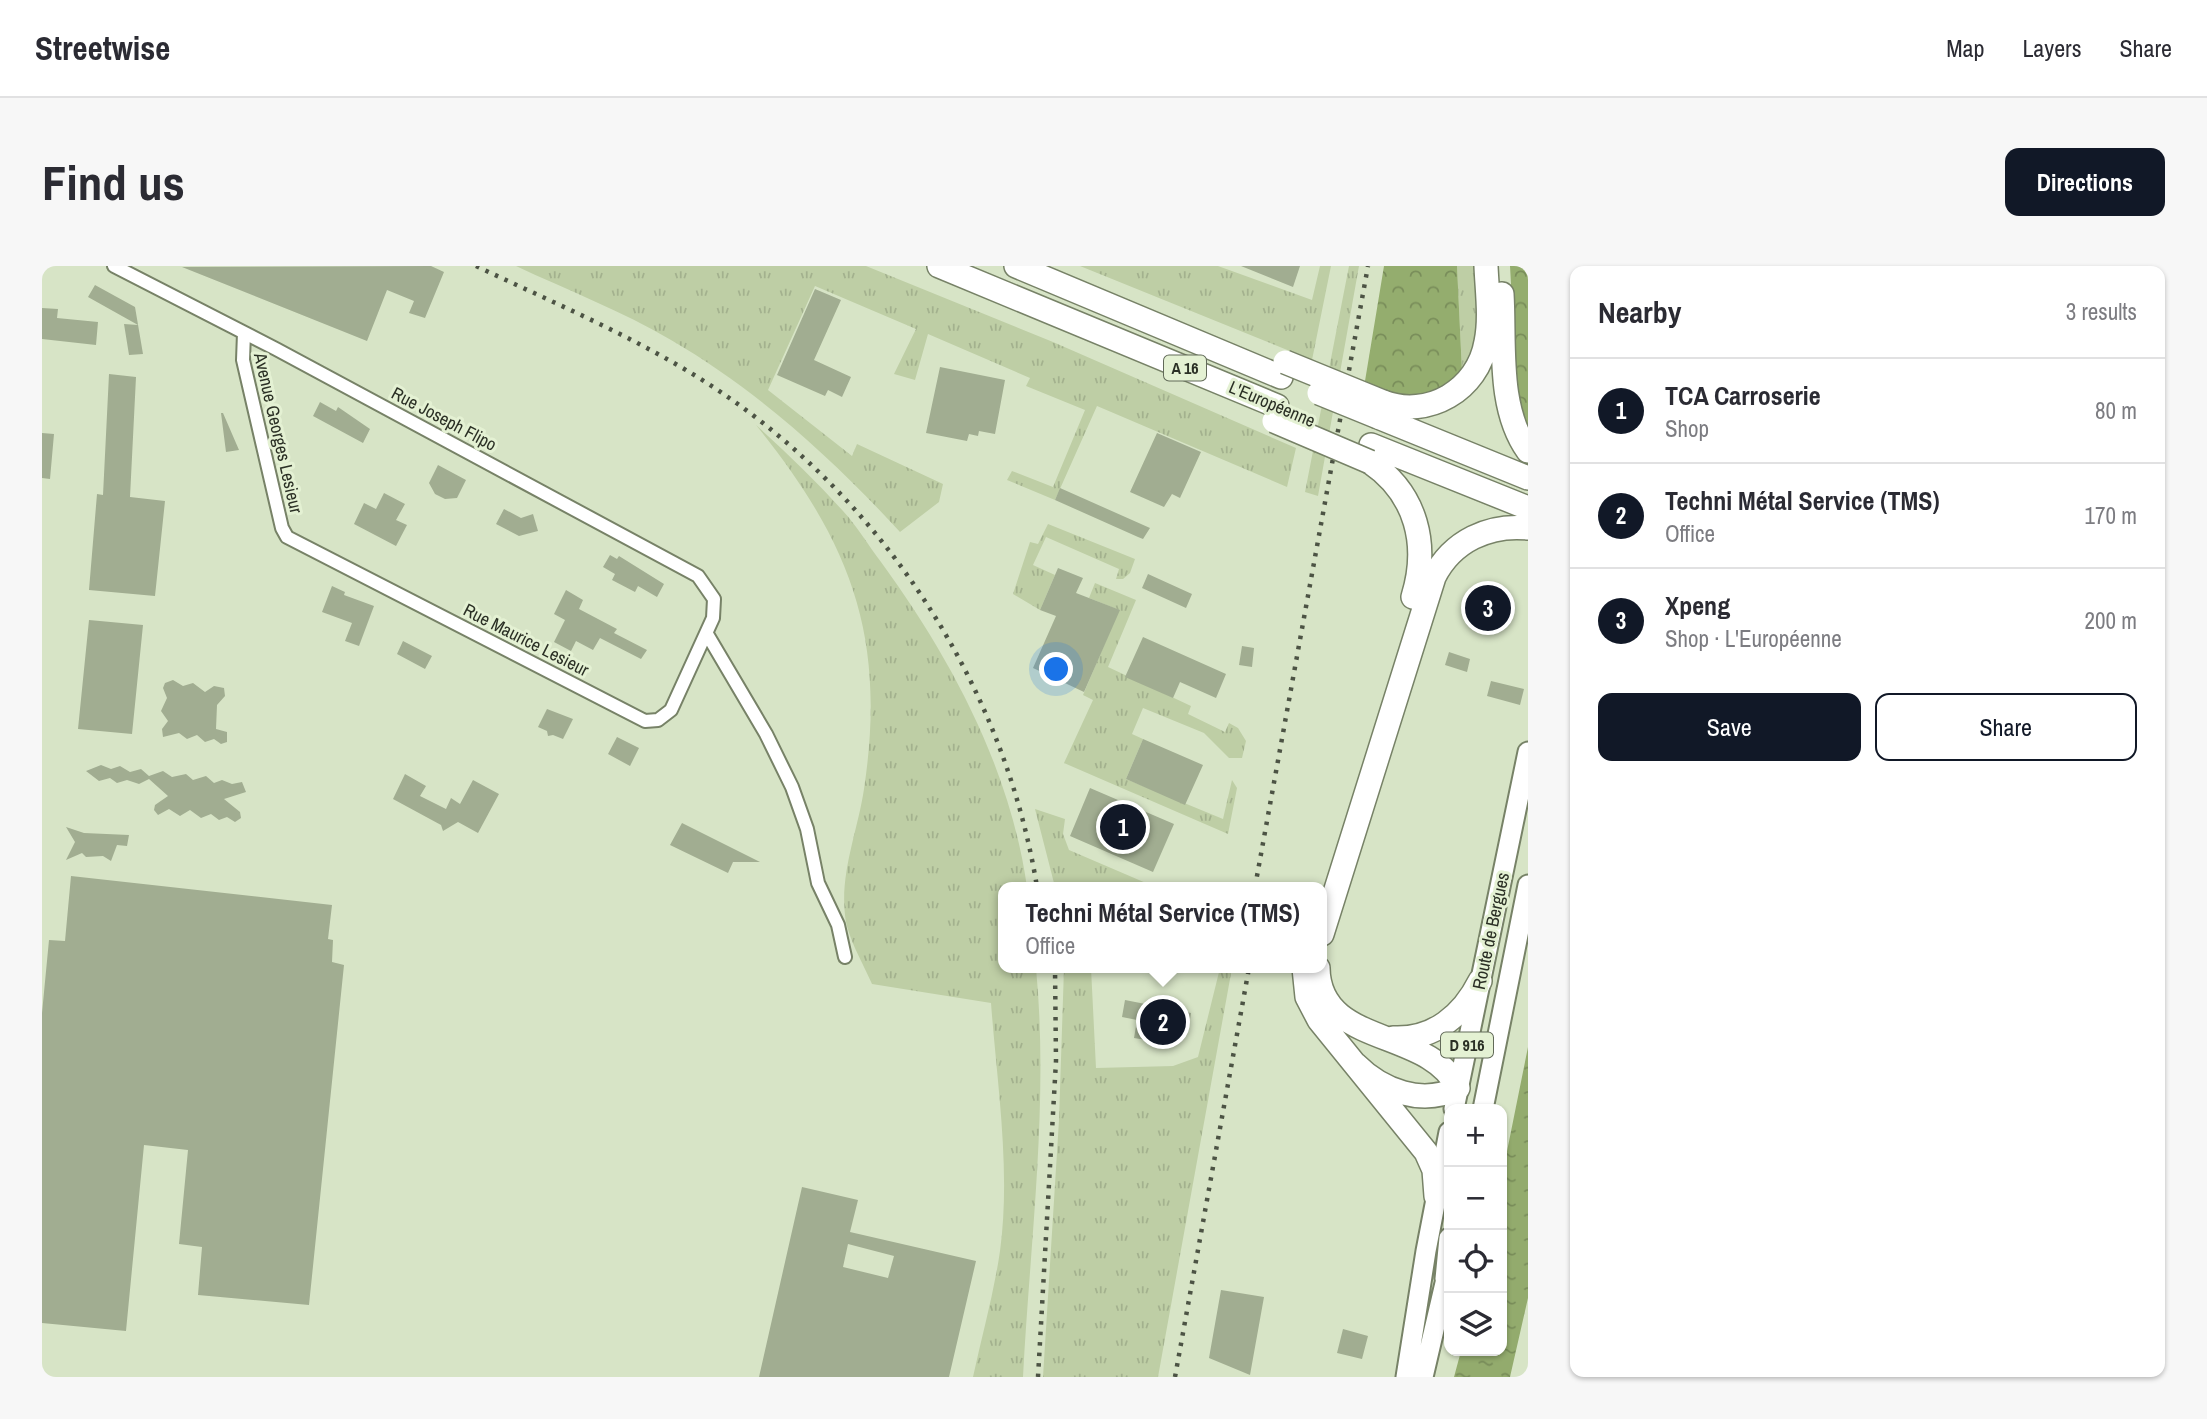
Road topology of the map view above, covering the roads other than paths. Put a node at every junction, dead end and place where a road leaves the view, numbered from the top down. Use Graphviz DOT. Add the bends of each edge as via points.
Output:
graph roads {
  1 [pos="114,266"];
  2 [pos="931,266"];
  3 [pos="939,266"];
  4 [pos="1016,266"];
  5 [pos="1486,266"];
  6 [pos="1501,266"];
  7 [pos="991,288"];
  8 [pos="244,333"];
  9 [pos="1380,410"];
  10 [pos="1528,451"];
  11 [pos="1371,454"];
  12 [pos="1528,478"];
  13 [pos="1528,508"];
  14 [pos="1528,528"];
  15 [pos="289,538"];
  16 [pos="707,634"];
  17 [pos="1528,752"];
  18 [pos="1324,882"];
  19 [pos="1528,885"];
  20 [pos="1327,918"];
  21 [pos="845,957"];
  22 [pos="1304,973"];
  23 [pos="1319,973"];
  24 [pos="1480,981"];
  25 [pos="1499,1031"];
  26 [pos="1380,1037"];
  27 [pos="1355,1064"];
  28 [pos="1459,1102"];
  29 [pos="1484,1104"];
  30 [pos="1444,1157"];
  31 [pos="1436,1196"];
  32 [pos="1444,1291"];
  33 [pos="1406,1377"];
  34 [pos="1423,1377"];
  1 -- 8 [label="street, Rue Joseph Flipo"];
  2 -- 7 [label="highway"];
  3 -- 7 [label="highway, L'Européenne / A 16"];
  4 -- 9 [label="highway, L'Européenne / A 16, bridge"];
  5 -- 9 [label="highway" via="1488,334 1473,375 1456,392 1434,403"];
  6 -- 10 [label="highway" via="1508,403"];
  7 -- 11 [label="highway, L'Européenne / A 16"];
  8 -- 15 [label="street, Avenue Georges Lesieur" via="243,360 282,528"];
  8 -- 16 [label="street, Rue Joseph Flipo" via="692,572 714,598"];
  9 -- 12 [label="highway, L'Européenne / A 16"];
  11 -- 13 [label="highway, L'Européenne / A 16"];
  11 -- 18 [label="highway" via="1413,512 1420,570"];
  14 -- 20 [label="highway" via="1500,528 1469,539 1451,552 1434,577"];
  15 -- 16 [label="street, Rue Maurice Lesieur" via="646,721 658,720 671,710"];
  16 -- 21 [label="street" via="792,787 818,883 838,925"];
  17 -- 24 [label="main road, Route de Bergues / D 916"];
  19 -- 25 [label="main road, Route de Bergues / D 916"];
  22 -- 27 [label="highway" via="1312,1009"];
  23 -- 26 [label="highway" via="1335,1009 1351,1024"];
  24 -- 26 [label="highway" via="1467,1005 1436,1029 1409,1038"];
  24 -- 28 [label="main road, Route de Bergues / D 916"];
  25 -- 28 [label="main road"];
  25 -- 29 [label="main road, Route de Bergues / D 916"];
  26 -- 28 [label="highway" via="1427,1054 1449,1072"];
  27 -- 28 [label="highway" via="1377,1084"];
  27 -- 31 [label="highway" via="1426,1152 1434,1170"];
  30 -- 31 [label="main road"];
  31 -- 33 [label="main road"];
  32 -- 34 [label="main road"];
}
